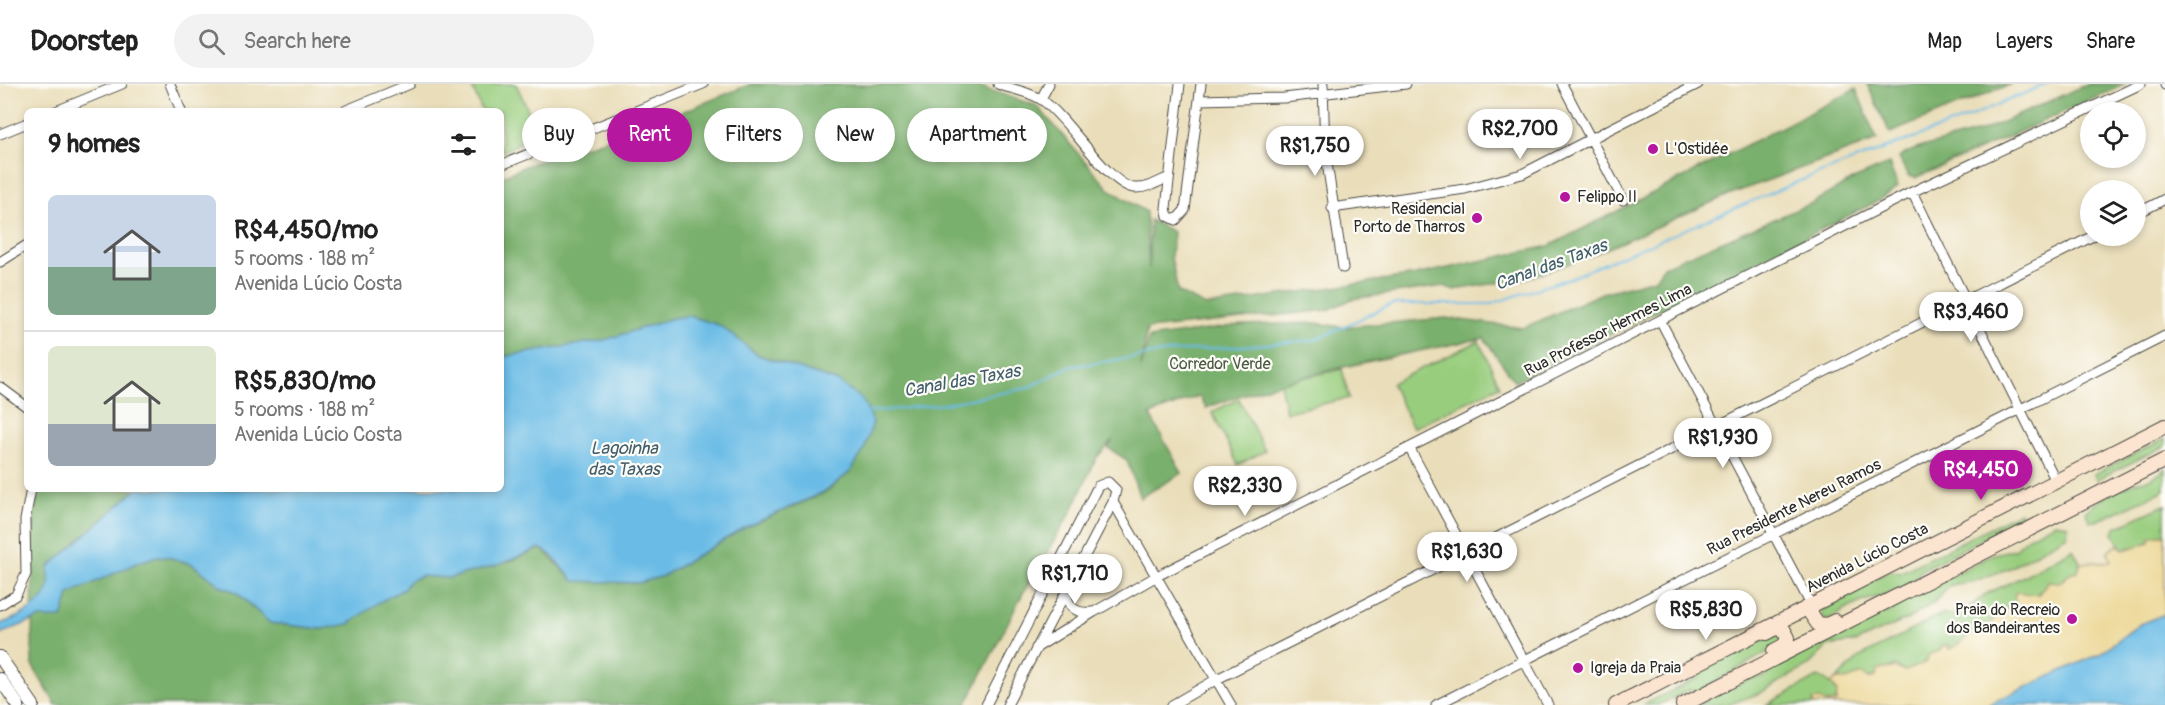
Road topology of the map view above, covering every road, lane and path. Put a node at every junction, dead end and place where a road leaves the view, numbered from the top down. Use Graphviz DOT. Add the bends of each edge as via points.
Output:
graph roads {
  1 [pos="122,84"];
  2 [pos="170,84"];
  3 [pos="410,84"];
  4 [pos="703,84"];
  5 [pos="998,84"];
  6 [pos="1049,84"];
  7 [pos="1180,84"];
  8 [pos="1201,84"];
  9 [pos="1406,84"];
  10 [pos="1562,84"];
  11 [pos="1698,84"];
  12 [pos="2141,84"];
  13 [pos="1323,89"];
  14 [pos="1041,99"];
  15 [pos="1199,100"];
  16 [pos="63,108"];
  17 [pos="180,108"];
  18 [pos="351,108"];
  19 [pos="24,124"];
  20 [pos="0,134"];
  21 [pos="1590,138"];
  22 [pos="504,164"];
  23 [pos="1169,177"];
  24 [pos="1912,192"];
  25 [pos="2165,199"];
  26 [pos="1623,200"];
  27 [pos="1332,208"];
  28 [pos="2146,208"];
  29 [pos="2080,242"];
  30 [pos="24,247"];
  31 [pos="0,262"];
  32 [pos="1343,268"];
  33 [pos="1965,300"];
  34 [pos="1660,320"];
  35 [pos="2165,336"];
  36 [pos="0,387"];
  37 [pos="24,405"];
  38 [pos="2020,410"];
  39 [pos="2165,426"];
  40 [pos="1716,427"];
  41 [pos="1410,449"];
  42 [pos="2165,460"];
  43 [pos="2056,481"];
  44 [pos="30,492"];
  45 [pos="1113,502"];
  46 [pos="1773,535"];
  47 [pos="1466,554"];
  48 [pos="1157,576"];
  49 [pos="1067,591"];
  50 [pos="0,605"];
  51 [pos="1811,605"];
  52 [pos="1094,612"];
  53 [pos="1859,614"];
  54 [pos="1746,639"];
  55 [pos="1036,648"];
  56 [pos="0,657"];
  57 [pos="1525,660"];
  58 [pos="1760,664"];
  59 [pos="0,679"];
  60 [pos="1217,679"];
  61 [pos="18,705"];
  62 [pos="33,705"];
  63 [pos="986,705"];
  64 [pos="1007,705"];
  65 [pos="1172,705"];
  66 [pos="1231,705"];
  67 [pos="1436,705"];
  68 [pos="1548,705"];
  69 [pos="1616,705"];
  70 [pos="1683,705"];
  1 -- 16 [label="street"];
  2 -- 17 [label="street"];
  3 -- 18 [label="street"];
  4 -- 22 [label="street"];
  5 -- 14 [label="street"];
  6 -- 14 [label="street"];
  7 -- 23 [label="street"];
  8 -- 15 [label="street"];
  9 -- 13 [label="street"];
  10 -- 21 [label="street"];
  11 -- 21 [label="street"];
  12 -- 24 [label="street, Rua Professor Hermes Lima"];
  13 -- 15 [label="street" via="1284,98"];
  13 -- 27 [label="street"];
  14 -- 23 [label="street" via="1120,183 1145,187"];
  15 -- 23 [label="street" via="1185,210 1176,219 1166,213"];
  19 -- 20 [label="street"];
  21 -- 26 [label="street"];
  21 -- 27 [label="street" via="1541,166 1486,184"];
  24 -- 33 [label="street"];
  24 -- 34 [label="street, Rua Professor Hermes Lima"];
  25 -- 28 [label="street"];
  27 -- 32 [label="street"];
  29 -- 33 [label="street"];
  30 -- 31 [label="street"];
  33 -- 38 [label="street"];
  33 -- 40 [label="street"];
  34 -- 40 [label="street"];
  34 -- 41 [label="street, Rua Professor Hermes Lima"];
  35 -- 38 [label="street, Rua Presidente Nereu Ramos"];
  36 -- 37 [label="street"];
  38 -- 43 [label="street"];
  38 -- 46 [label="street, Rua Presidente Nereu Ramos"];
  39 -- 43 [label="main road, Avenida Lúcio Costa"];
  40 -- 46 [label="street"];
  40 -- 47 [label="street"];
  41 -- 47 [label="street"];
  41 -- 48 [label="street, Rua Professor Hermes Lima"];
  42 -- 53 [label="main road"];
  43 -- 51 [label="main road, Avenida Lúcio Costa"];
  44 -- 50 [label="street" via="25,520 26,574 16,595"];
  45 -- 48 [label="street"];
  45 -- 49 [label="street"];
  45 -- 63 [label="street" via="1114,486 1100,483"];
  46 -- 51 [label="street"];
  46 -- 57 [label="street, Rua Presidente Nereu Ramos"];
  47 -- 57 [label="street"];
  47 -- 60 [label="street"];
  48 -- 52 [label="street, Rua Professor Hermes Lima"];
  48 -- 60 [label="street"];
  49 -- 52 [label="street" via="1073,609"];
  49 -- 55 [label="street"];
  51 -- 53 [label="main road" via="1811,614 1818,624 1827,625"];
  51 -- 54 [label="main road, Avenida Lúcio Costa"];
  52 -- 55 [label="street, Rua Professor Hermes Lima"];
  53 -- 58 [label="main road"];
  54 -- 58 [label="main road" via="1783,629 1788,638 1785,645 1765,656"];
  54 -- 69 [label="main road, Avenida Lúcio Costa"];
  55 -- 64 [label="street"];
  56 -- 62 [label="street"];
  57 -- 67 [label="street, Rua Presidente Nereu Ramos"];
  57 -- 68 [label="street"];
  58 -- 70 [label="main road"];
  59 -- 61 [label="street"];
  60 -- 65 [label="street"];
  60 -- 66 [label="street"];
}
